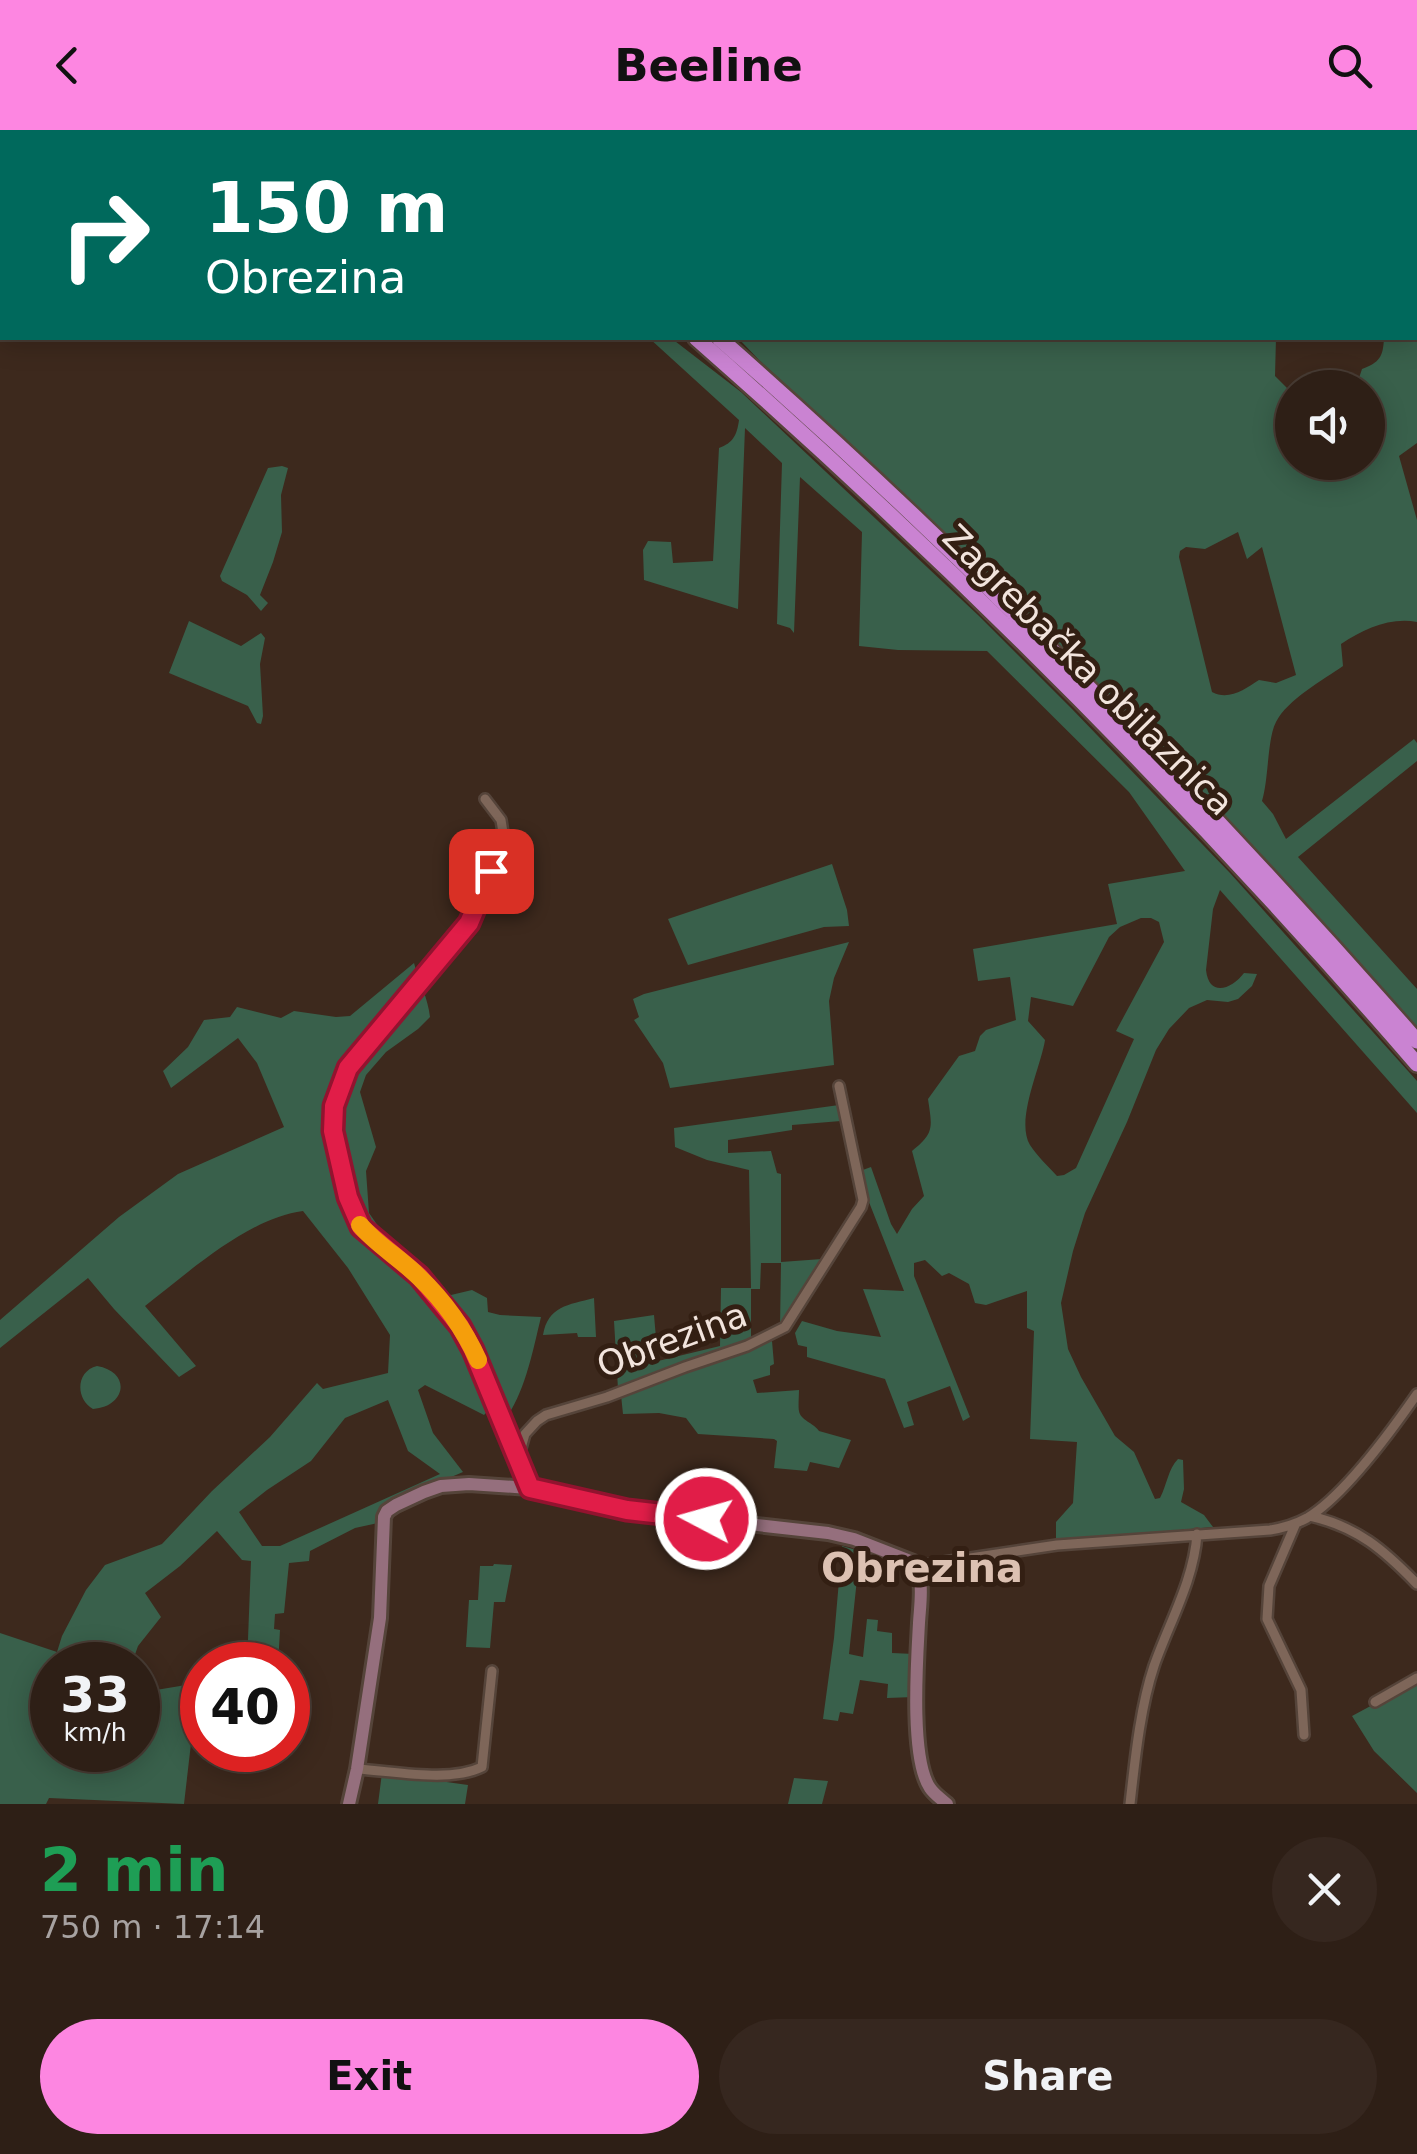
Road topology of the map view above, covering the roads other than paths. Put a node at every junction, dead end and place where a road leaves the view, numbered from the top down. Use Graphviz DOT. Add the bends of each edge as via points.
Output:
graph roads {
  1 [pos="698,340"];
  2 [pos="721,340"];
  3 [pos="485,799"];
  4 [pos="1417,1041"];
  5 [pos="1417,1064"];
  6 [pos="839,1086"];
  7 [pos="1417,1394"];
  8 [pos="518,1458"];
  9 [pos="530,1488"];
  10 [pos="1310,1516"];
  11 [pos="1296,1523"];
  12 [pos="1197,1534"];
  13 [pos="917,1566"];
  14 [pos="1417,1584"];
  15 [pos="492,1671"];
  16 [pos="1417,1678"];
  17 [pos="1376,1702"];
  18 [pos="1304,1735"];
  19 [pos="357,1769"];
  20 [pos="349,1804"];
  21 [pos="947,1804"];
  22 [pos="1130,1804"];
  1 -- 5 [label="highway, Zagrebačka obilaznica" via="1046,666"];
  2 -- 4 [label="highway, Zagrebačka obilaznica" via="1058,657"];
  3 -- 8 [label="street" via="501,820 504,838 469,923 348,1068 333,1131 361,1227 450,1312"];
  6 -- 8 [label="street, Obrezina" via="863,1200 792,1319 747,1346 546,1415 525,1434"];
  7 -- 10 [label="street" via="1380,1444"];
  8 -- 9 [label="street"];
  9 -- 13 [label="street" via="627,1510 828,1533"];
  9 -- 19 [label="street" via="441,1486 387,1511 380,1618"];
  10 -- 11 [label="street"];
  10 -- 14 [label="street" via="1365,1537"];
  11 -- 12 [label="street"];
  11 -- 18 [label="street" via="1269,1586 1266,1619 1301,1690"];
  12 -- 13 [label="street"];
  12 -- 22 [label="street" via="1149,1683"];
  13 -- 21 [label="street" via="920,1760 930,1790"];
  15 -- 19 [label="street" via="482,1767 452,1774"];
  16 -- 17 [label="street"];
  19 -- 20 [label="street"];
}
